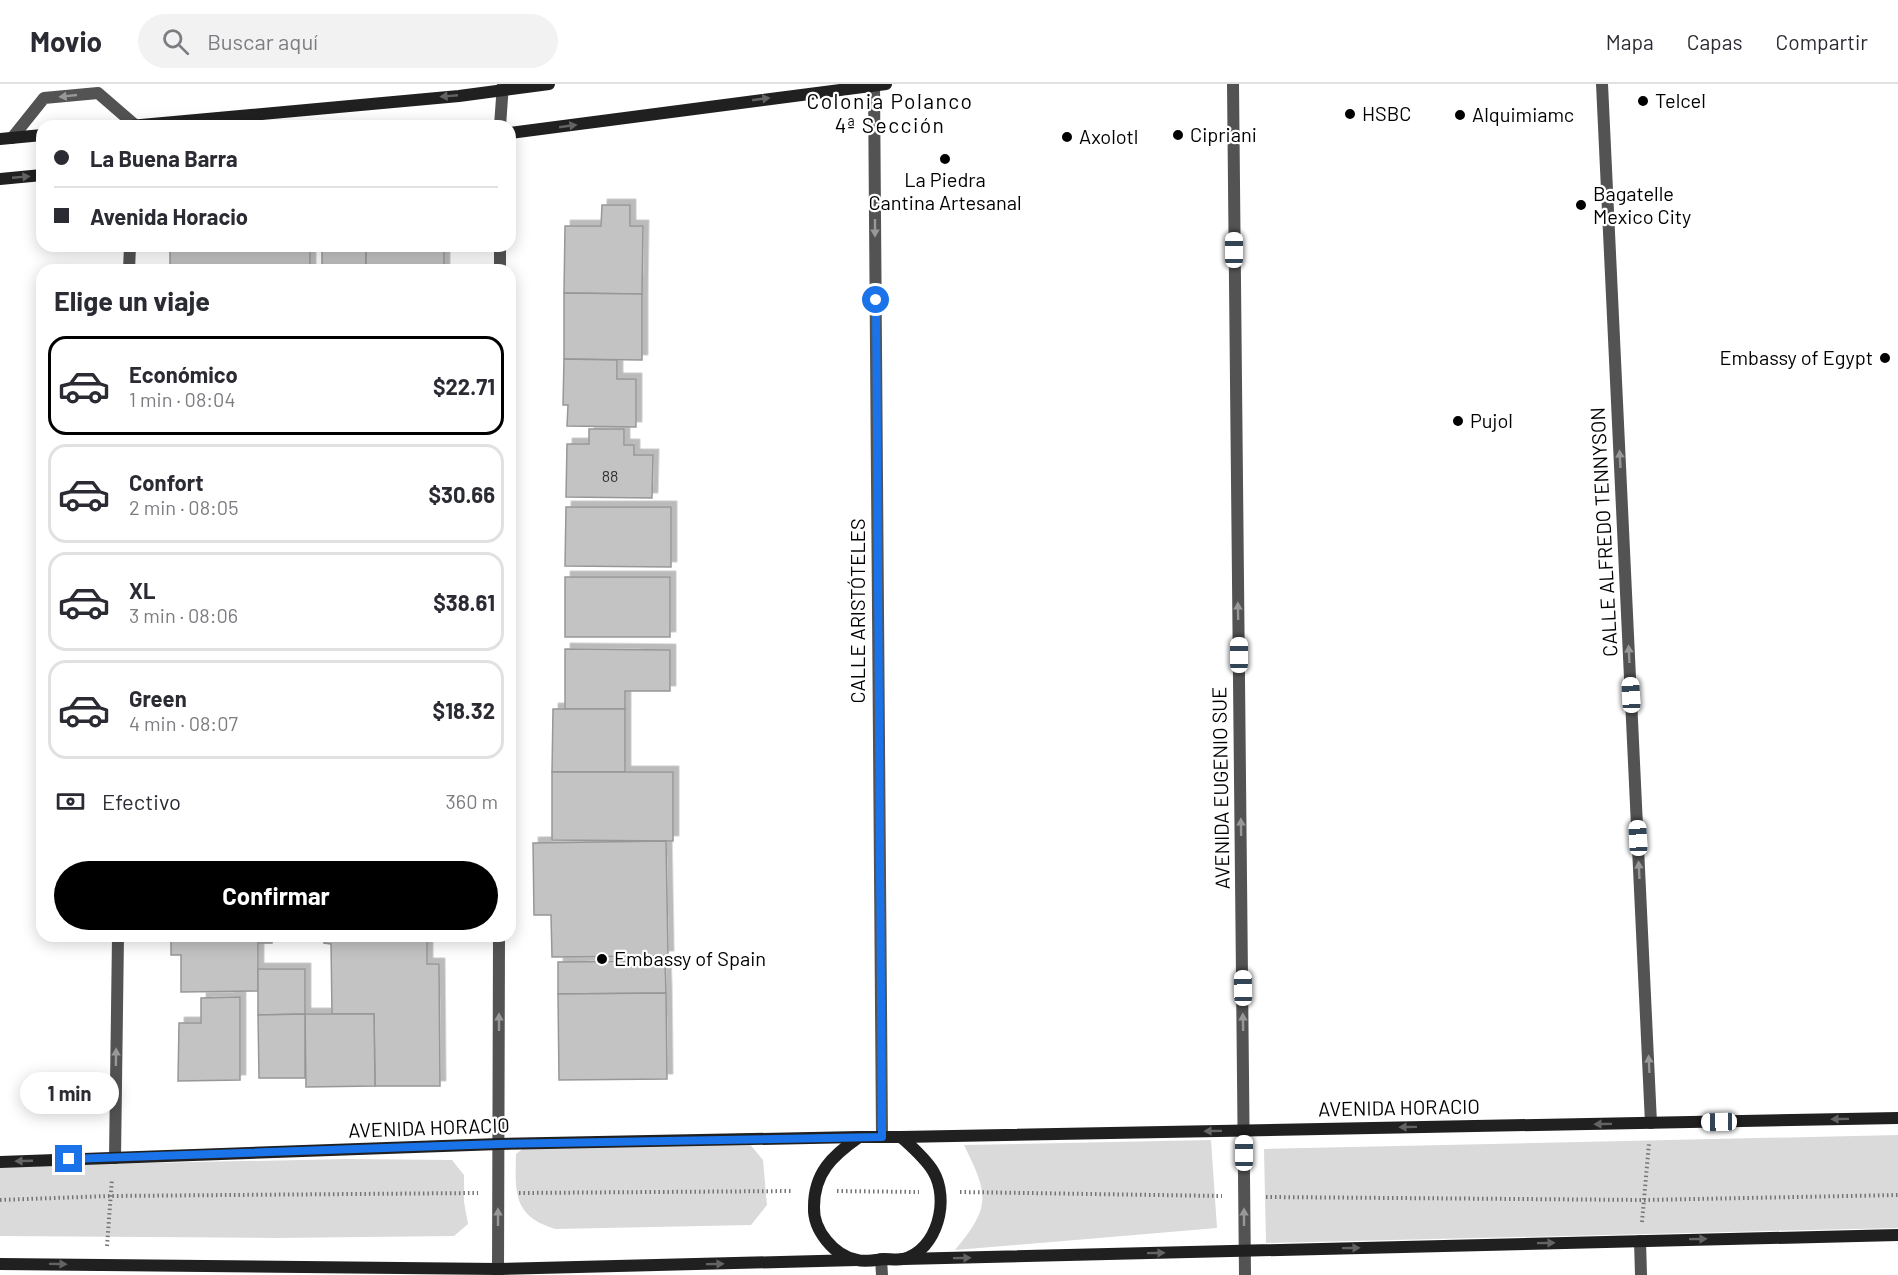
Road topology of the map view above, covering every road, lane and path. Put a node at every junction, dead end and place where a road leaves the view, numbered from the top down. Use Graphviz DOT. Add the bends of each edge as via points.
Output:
graph roads {
  1 [pos="549,84"];
  2 [pos="878,84"];
  3 [pos="1233,84"];
  4 [pos="1602,84"];
  5 [pos="503,87"];
  6 [pos="129,120"];
  7 [pos="183,120"];
  8 [pos="501,120"];
  9 [pos="516,132"];
  10 [pos="36,136"];
  11 [pos="6,139"];
  12 [pos="36,176"];
  13 [pos="0,179"];
  14 [pos="118,942"];
  15 [pos="499,942"];
  16 [pos="1898,1118"];
  17 [pos="1651,1123"];
  18 [pos="1244,1131"];
  19 [pos="859,1137"];
  20 [pos="882,1137"];
  21 [pos="902,1137"];
  22 [pos="499,1144"];
  23 [pos="115,1158"];
  24 [pos="0,1162"];
  25 [pos="1898,1234"];
  26 [pos="1640,1241"];
  27 [pos="1245,1250"];
  28 [pos="881,1259"];
  29 [pos="903,1259"];
  30 [pos="857,1260"];
  31 [pos="0,1264"];
  32 [pos="106,1270"];
  33 [pos="498,1272"];
  34 [pos="882,1275"];
  35 [pos="1245,1275"];
  36 [pos="1641,1275"];
  1 -- 5 [label="street"];
  9 -- 2 [label="street, one-way"];
  2 -- 20 [label="street, CALLE ARISTÓTELES, one-way"];
  18 -- 3 [label="street, AVENIDA EUGENIO SUE, one-way"];
  17 -- 4 [label="street, CALLE ALFREDO TENNYSON, one-way"];
  5 -- 7 [label="street, one-way"];
  5 -- 8 [label="street"];
  6 -- 11 [label="street, one-way" via="98,93 44,98"];
  10 -- 11 [label="street"];
  13 -- 12 [label="street, one-way"];
  23 -- 14 [label="street, one-way"];
  22 -- 15 [label="street, one-way"];
  16 -- 17 [label="street, AVENIDA HORACIO, one-way"];
  17 -- 18 [label="street, AVENIDA HORACIO, one-way"];
  17 -- 26 [label="path"];
  18 -- 21 [label="street, AVENIDA HORACIO, one-way"];
  27 -- 18 [label="street, AVENIDA EUGENIO SUE, one-way"];
  19 -- 20 [label="street"];
  19 -- 22 [label="street, AVENIDA HORACIO"];
  19 -- 30 [label="street" via="822,1169 814,1191 814,1214 822,1235 837,1252"];
  20 -- 21 [label="street"];
  21 -- 29 [label="street" via="933,1172 941,1192 940,1213 933,1233 920,1250"];
  22 -- 23 [label="street, AVENIDA HORACIO"];
  33 -- 22 [label="street, one-way"];
  23 -- 24 [label="street, AVENIDA HORACIO, one-way"];
  23 -- 32 [label="path"];
  26 -- 25 [label="street, one-way"];
  27 -- 26 [label="street, one-way"];
  26 -- 36 [label="street"];
  29 -- 27 [label="street, one-way"];
  27 -- 35 [label="street, AVENIDA EUGENIO SUE"];
  28 -- 29 [label="street"];
  28 -- 30 [label="street"];
  28 -- 34 [label="street"];
  33 -- 30 [label="street, one-way"];
  31 -- 32 [label="street, one-way"];
  32 -- 33 [label="street"];
}
